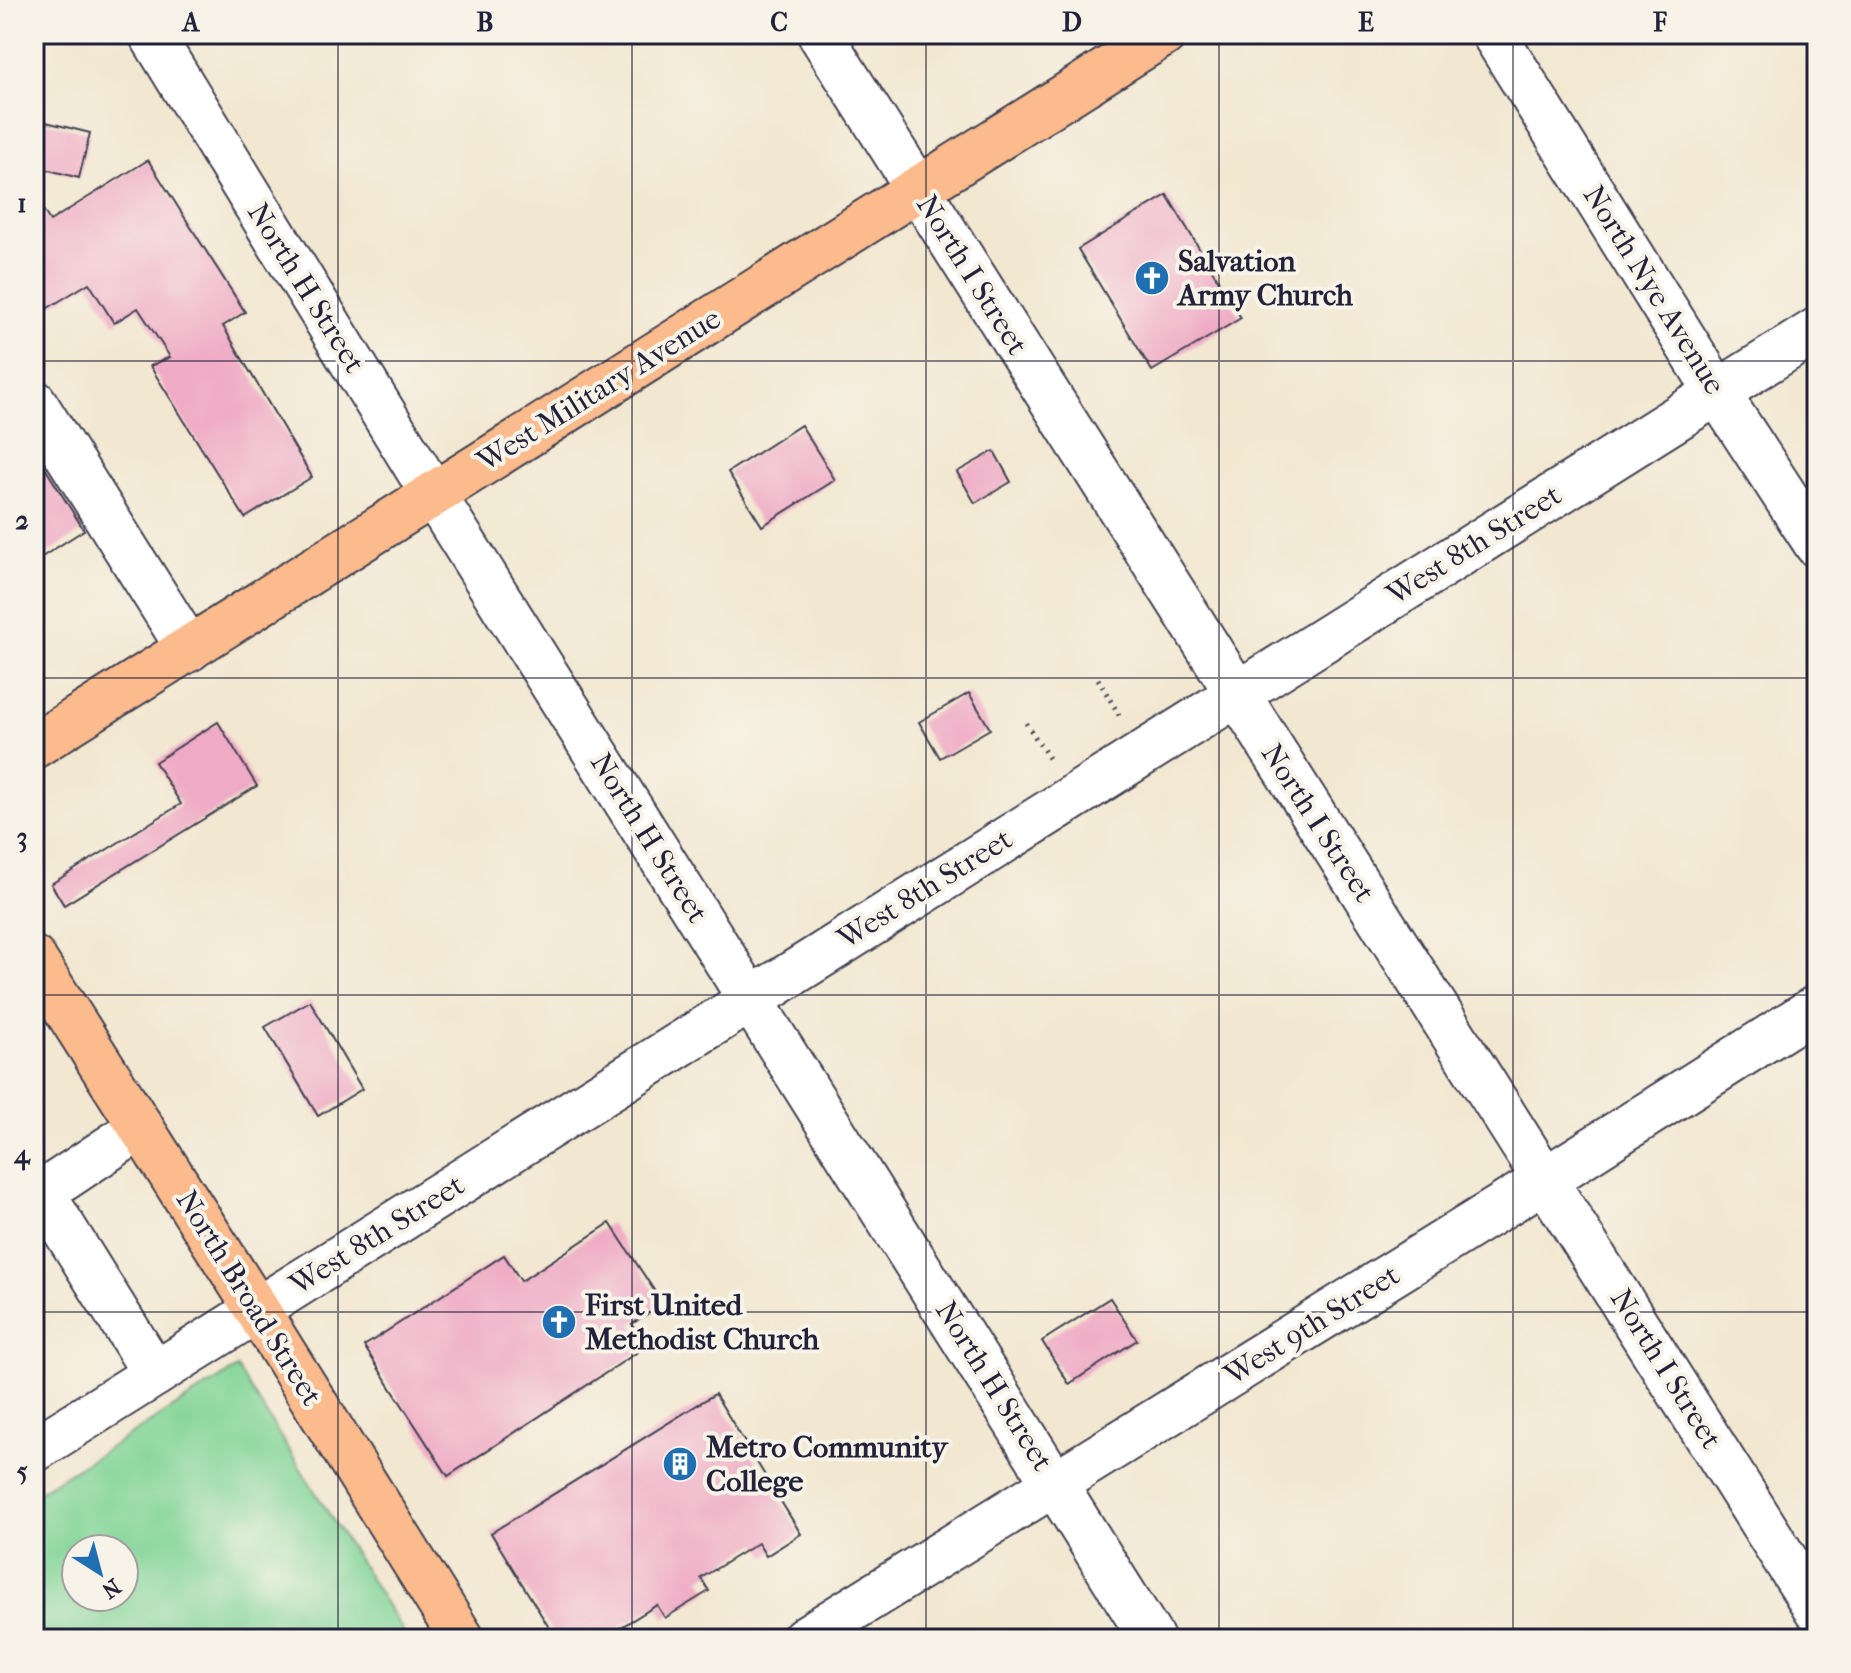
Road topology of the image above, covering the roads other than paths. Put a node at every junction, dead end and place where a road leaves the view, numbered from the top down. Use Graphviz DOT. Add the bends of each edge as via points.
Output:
graph roads {
  1 [pos="151,34"];
  2 [pos="820,34"];
  3 [pos="1164,34"];
  4 [pos="1494,34"];
  5 [pos="918,190"];
  6 [pos="1817,330"];
  7 [pos="1717,392"];
  8 [pos="34,402"];
  9 [pos="433,494"];
  10 [pos="1817,545"];
  11 [pos="189,649"];
  12 [pos="1236,694"];
  13 [pos="34,746"];
  14 [pos="34,959"];
  15 [pos="751,999"];
  16 [pos="1817,1007"];
  17 [pos="141,1127"];
  18 [pos="1546,1179"];
  19 [pos="38,1195"];
  20 [pos="257,1310"];
  21 [pos="155,1374"];
  22 [pos="34,1450"];
  23 [pos="1056,1485"];
  24 [pos="1817,1610"];
  25 [pos="462,1639"];
  26 [pos="804,1639"];
  27 [pos="1152,1639"];
  1 -- 9 [label="street, North H Street"];
  2 -- 5 [label="street, North I Street"];
  3 -- 5 [label="main road, West Military Avenue"];
  4 -- 7 [label="street, North Nye Avenue"];
  5 -- 9 [label="main road, West Military Avenue"];
  5 -- 12 [label="street, North I Street"];
  6 -- 7 [label="street, West 8th Street"];
  7 -- 10 [label="street, North Nye Avenue"];
  7 -- 12 [label="street, West 8th Street"];
  8 -- 11 [label="street"];
  9 -- 11 [label="main road, West Military Avenue"];
  9 -- 15 [label="street, North H Street"];
  11 -- 13 [label="main road, West Military Avenue"];
  12 -- 15 [label="street, West 8th Street"];
  12 -- 18 [label="street, North I Street"];
  14 -- 17 [label="main road, North Broad Street"];
  15 -- 20 [label="street, West 8th Street"];
  15 -- 23 [label="street, North H Street"];
  16 -- 18 [label="street, West 9th Street"];
  17 -- 19 [label="street"];
  17 -- 20 [label="main road, North Broad Street"];
  18 -- 23 [label="street, West 9th Street"];
  18 -- 24 [label="street, North I Street"];
  19 -- 21 [label="street"];
  20 -- 21 [label="street, West 8th Street"];
  20 -- 25 [label="main road, North Broad Street"];
  21 -- 22 [label="street, West 8th Street"];
  23 -- 26 [label="street, West 9th Street"];
  23 -- 27 [label="street, North H Street"];
}
